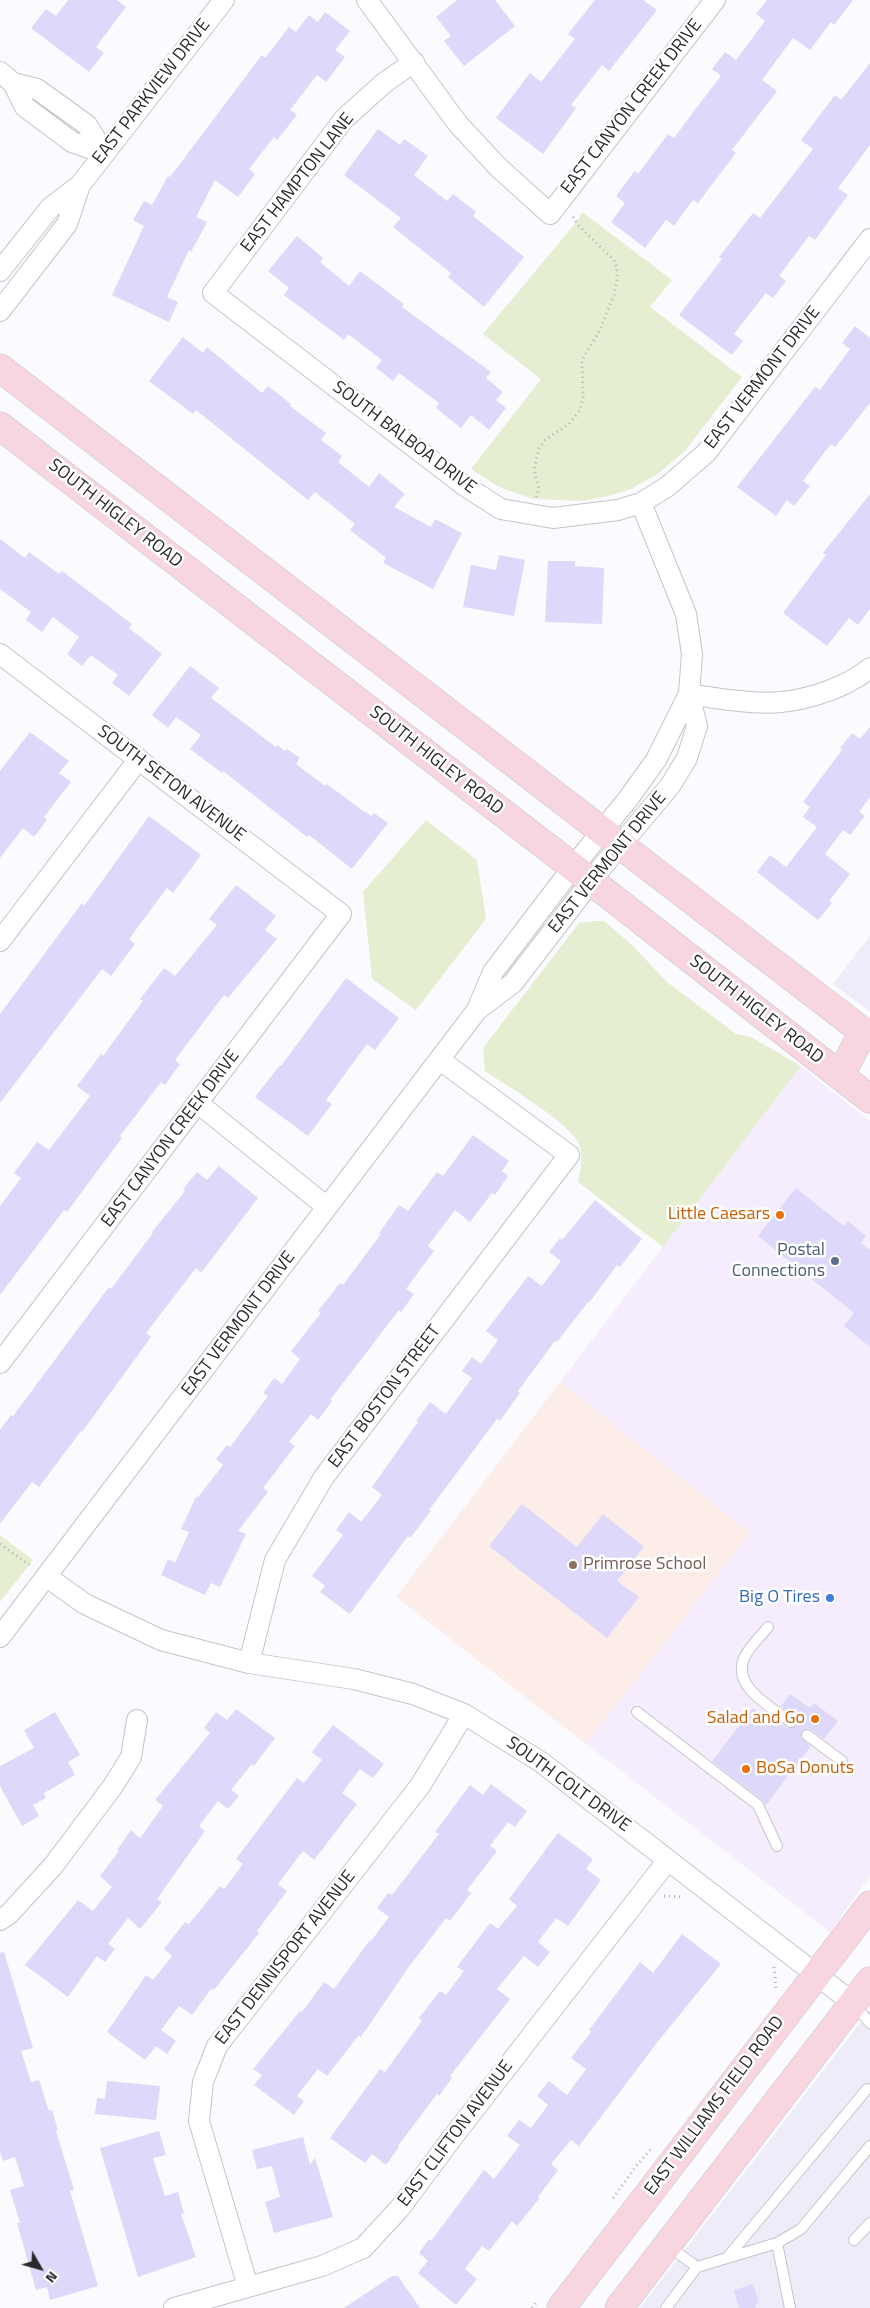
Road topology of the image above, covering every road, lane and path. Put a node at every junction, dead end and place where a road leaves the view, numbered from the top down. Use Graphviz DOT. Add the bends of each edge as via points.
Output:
graph roads {
  1 [pos="224,0"];
  2 [pos="367,0"];
  3 [pos="715,0"];
  4 [pos="414,62"];
  5 [pos="7,78"];
  6 [pos="104,153"];
  7 [pos="80,184"];
  8 [pos="574,217"];
  9 [pos="870,239"];
  10 [pos="0,271"];
  11 [pos="213,293"];
  12 [pos="0,311"];
  13 [pos="0,368"];
  14 [pos="0,426"];
  15 [pos="534,501"];
  16 [pos="641,503"];
  17 [pos="618,510"];
  18 [pos="0,654"];
  19 [pos="870,668"];
  20 [pos="689,694"];
  21 [pos="139,759"];
  22 [pos="610,839"];
  23 [pos="582,874"];
  24 [pos="341,914"];
  25 [pos="0,941"];
  26 [pos="868,1031"];
  27 [pos="440,1060"];
  28 [pos="840,1076"];
  29 [pos="870,1099"];
  30 [pos="199,1104"];
  31 [pos="328,1207"];
  32 [pos="0,1363"];
  33 [pos="0,1544"];
  34 [pos="39,1572"];
  35 [pos="768,1627"];
  36 [pos="0,1637"];
  37 [pos="249,1663"];
  38 [pos="637,1712"];
  39 [pos="464,1714"];
  40 [pos="137,1720"];
  41 [pos="791,1722"];
  42 [pos="807,1735"];
  43 [pos="842,1761"];
  44 [pos="777,1846"];
  45 [pos="668,1860"];
  46 [pos="664,1896"];
  47 [pos="688,1898"];
  48 [pos="870,1905"];
  49 [pos="0,1920"];
  50 [pos="767,1961"];
  51 [pos="816,1975"];
  52 [pos="870,1982"];
  53 [pos="776,1994"];
  54 [pos="862,2013"];
  55 [pos="867,2089"];
  56 [pos="654,2146"];
  57 [pos="870,2146"];
  58 [pos="610,2203"];
  59 [pos="870,2223"];
  60 [pos="854,2240"];
  61 [pos="777,2243"];
  62 [pos="667,2246"];
  63 [pos="727,2258"];
  64 [pos="697,2268"];
  65 [pos="248,2287"];
  66 [pos="552,2301"];
  67 [pos="174,2308"];
  68 [pos="532,2308"];
  69 [pos="619,2308"];
  70 [pos="666,2308"];
  71 [pos="790,2308"];
  1 -- 6 [label="street, EAST PARKVIEW DRIVE"];
  2 -- 4 [label="street"];
  3 -- 4 [label="street, EAST CANYON CREEK DRIVE" via="550,214 498,167 458,124"];
  4 -- 11 [label="street, EAST HAMPTON LANE" via="384,83 344,119"];
  5 -- 6 [label="street" via="25,107 72,142"];
  6 -- 7 [label="street, EAST PARKVIEW DRIVE"];
  7 -- 10 [label="street, EAST PARKVIEW DRIVE" via="50,208"];
  7 -- 12 [label="street, EAST PARKVIEW DRIVE" via="67,224"];
  8 -- 15 [label="path" via="578,225 614,260 617,280 600,330 582,360 583,398 580,410 570,424 545,440 539,448 534,469 538,489"];
  9 -- 16 [label="street, EAST VERMONT DRIVE" via="706,453 668,486"];
  11 -- 17 [label="street, SOUTH BALBOA DRIVE" via="501,510 553,518"];
  13 -- 22 [label="main road"];
  14 -- 23 [label="main road, SOUTH HIGLEY ROAD"];
  16 -- 17 [label="street, EAST VERMONT DRIVE"];
  16 -- 20 [label="street, EAST VERMONT DRIVE" via="686,614 692,654"];
  18 -- 21 [label="street, SOUTH SETON AVENUE"];
  19 -- 20 [label="street" via="860,676 819,694 780,703"];
  20 -- 22 [label="street, EAST VERMONT DRIVE" via="697,726 687,758 670,786"];
  21 -- 24 [label="street, SOUTH SETON AVENUE"];
  21 -- 25 [label="street"];
  22 -- 23 [label="street, EAST VERMONT DRIVE"];
  22 -- 26 [label="main road"];
  23 -- 27 [label="street, EAST VERMONT DRIVE" via="493,972 477,1010"];
  23 -- 28 [label="main road, SOUTH HIGLEY ROAD"];
  24 -- 30 [label="street, EAST CANYON CREEK DRIVE"];
  26 -- 28 [label="main road"];
  27 -- 31 [label="street, EAST VERMONT DRIVE"];
  27 -- 37 [label="street, EAST BOSTON STREET" via="569,1155 324,1477 275,1560"];
  28 -- 29 [label="main road, SOUTH HIGLEY ROAD"];
  30 -- 31 [label="street"];
  30 -- 32 [label="street, EAST CANYON CREEK DRIVE"];
  31 -- 34 [label="street, EAST VERMONT DRIVE"];
  33 -- 34 [label="path"];
  34 -- 36 [label="street, EAST VERMONT DRIVE"];
  34 -- 37 [label="street, SOUTH COLT DRIVE" via="85,1604 161,1640"];
  35 -- 41 [label="lane" via="744,1658 742,1677 752,1692"];
  37 -- 39 [label="street, SOUTH COLT DRIVE" via="354,1678 413,1694"];
  38 -- 44 [label="lane" via="758,1805"];
  39 -- 45 [label="street, SOUTH COLT DRIVE" via="541,1762"];
  39 -- 65 [label="street, EAST DENNISPORT AVENUE" via="420,1786 217,2046 206,2073 199,2121"];
  40 -- 49 [label="street" via="131,1757 113,1786 53,1866"];
  42 -- 43 [label="lane"];
  45 -- 51 [label="street, SOUTH COLT DRIVE"];
  45 -- 65 [label="street, EAST CLIFTON AVENUE" via="400,2208 363,2248 322,2266"];
  46 -- 47 [label="path"];
  48 -- 51 [label="main road, EAST WILLIAMS FIELD ROAD"];
  50 -- 53 [label="path" via="774,1966"];
  51 -- 54 [label="street, SOUTH COLT DRIVE"];
  51 -- 66 [label="main road, EAST WILLIAMS FIELD ROAD"];
  52 -- 54 [label="main road"];
  54 -- 62 [label="main road"];
  55 -- 63 [label="lane"];
  56 -- 58 [label="path"];
  57 -- 61 [label="lane" via="801,2229"];
  59 -- 60 [label="lane"];
  61 -- 63 [label="lane"];
  61 -- 71 [label="lane"];
  62 -- 64 [label="lane"];
  62 -- 69 [label="main road"];
  63 -- 64 [label="lane"];
  64 -- 70 [label="lane"];
  65 -- 67 [label="street, EAST CLIFTON AVENUE"];
  66 -- 68 [label="path"];
}
